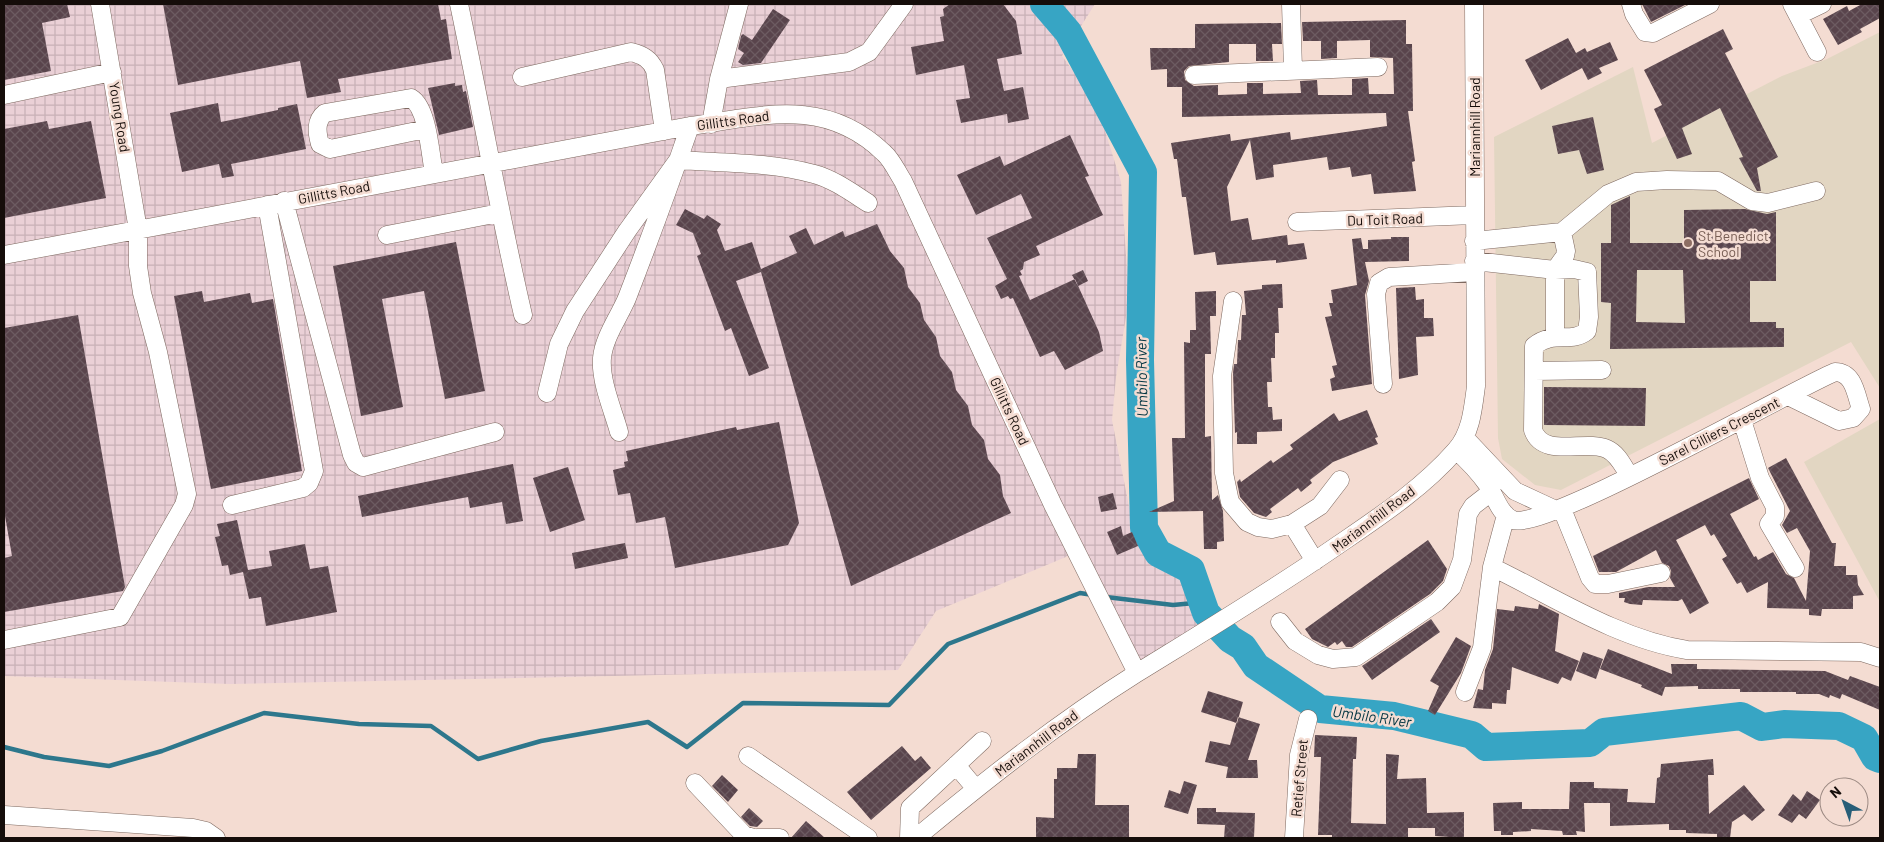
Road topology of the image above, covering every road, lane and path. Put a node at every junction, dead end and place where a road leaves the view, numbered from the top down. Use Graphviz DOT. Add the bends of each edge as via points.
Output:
graph roads {
  1 [pos="100,4"];
  2 [pos="459,4"];
  3 [pos="739,4"];
  4 [pos="904,4"];
  5 [pos="1291,4"];
  6 [pos="1474,4"];
  7 [pos="1631,4"];
  8 [pos="1710,4"];
  9 [pos="1822,4"];
  10 [pos="1795,9"];
  11 [pos="1817,52"];
  12 [pos="1378,67"];
  13 [pos="1293,69"];
  14 [pos="112,72"];
  15 [pos="1194,75"];
  16 [pos="522,77"];
  17 [pos="719,79"];
  18 [pos="4,95"];
  19 [pos="711,124"];
  20 [pos="690,126"];
  21 [pos="426,129"];
  22 [pos="664,131"];
  23 [pos="678,160"];
  24 [pos="492,164"];
  25 [pos="434,173"];
  26 [pos="1816,191"];
  27 [pos="284,201"];
  28 [pos="868,203"];
  29 [pos="267,205"];
  30 [pos="499,213"];
  31 [pos="1474,215"];
  32 [pos="1297,222"];
  33 [pos="138,230"];
  34 [pos="1562,232"];
  35 [pos="387,235"];
  36 [pos="1474,241"];
  37 [pos="4,255"];
  38 [pos="1470,268"];
  39 [pos="1556,270"];
  40 [pos="1233,301"];
  41 [pos="523,315"];
  42 [pos="1555,336"];
  43 [pos="1602,370"];
  44 [pos="1534,371"];
  45 [pos="1383,384"];
  46 [pos="547,393"];
  47 [pos="1788,396"];
  48 [pos="1742,420"];
  49 [pos="495,432"];
  50 [pos="619,432"];
  51 [pos="1460,444"];
  52 [pos="1629,475"];
  53 [pos="1340,480"];
  54 [pos="1491,492"];
  55 [pos="232,506"];
  56 [pos="1560,510"];
  57 [pos="1506,515"];
  58 [pos="1292,524"];
  59 [pos="1315,561"];
  60 [pos="1492,566"];
  61 [pos="1796,568"];
  62 [pos="1661,572"];
  63 [pos="1280,622"];
  64 [pos="4,640"];
  65 [pos="1880,658"];
  66 [pos="1137,673"];
  67 [pos="1465,692"];
  68 [pos="1308,719"];
  69 [pos="982,741"];
  70 [pos="748,756"];
  71 [pos="956,765"];
  72 [pos="695,783"];
  73 [pos="976,789"];
  74 [pos="4,815"];
  75 [pos="216,838"];
  76 [pos="756,838"];
  77 [pos="780,838"];
  78 [pos="868,838"];
  79 [pos="909,838"];
  80 [pos="916,838"];
  81 [pos="1294,838"];
  1 -- 14 [label="street, Young Road"];
  2 -- 24 [label="street"];
  3 -- 17 [label="street"];
  4 -- 17 [label="street" via="877,42 861,57 849,62"];
  5 -- 13 [label="street"];
  6 -- 31 [label="street, Mariannhill Road"];
  7 -- 8 [label="street" via="1638,24 1645,32 1653,33"];
  9 -- 10 [label="street"];
  10 -- 11 [label="street"];
  12 -- 13 [label="street"];
  13 -- 15 [label="street"];
  14 -- 18 [label="street"];
  14 -- 33 [label="street, Young Road"];
  16 -- 22 [label="street" via="631,52 640,54 651,62 655,70"];
  17 -- 19 [label="street"];
  19 -- 20 [label="street, Gillitts Road"];
  19 -- 66 [label="street, Gillitts Road" via="786,113 830,118 856,130 886,154 903,181 1053,505"];
  20 -- 22 [label="street, Gillitts Road"];
  20 -- 23 [label="street"];
  21 -- 21 [label="street" via="330,149 320,144 317,123 325,114 406,97 421,106"];
  21 -- 25 [label="street"];
  22 -- 24 [label="street, Gillitts Road"];
  23 -- 28 [label="street" via="773,166 814,174 839,184"];
  23 -- 46 [label="street" via="575,311 559,344"];
  23 -- 50 [label="street" via="602,358"];
  24 -- 25 [label="street, Gillitts Road"];
  24 -- 30 [label="street"];
  25 -- 27 [label="street, Gillitts Road"];
  26 -- 34 [label="street" via="1768,203 1752,201 1718,181 1636,182 1608,194"];
  27 -- 29 [label="street, Gillitts Road"];
  27 -- 49 [label="street" via="356,463 364,467"];
  29 -- 33 [label="street, Gillitts Road"];
  29 -- 55 [label="street" via="314,472 310,483 303,488"];
  30 -- 35 [label="street"];
  30 -- 41 [label="street"];
  31 -- 32 [label="street, Du Toit Road"];
  31 -- 36 [label="street, Mariannhill Road"];
  33 -- 37 [label="street, Gillitts Road"];
  33 -- 64 [label="street, Young Road" via="142,293 158,352 187,494 184,505 120,617"];
  34 -- 36 [label="street"];
  34 -- 39 [label="street" via="1566,251"];
  36 -- 38 [label="street, Mariannhill Road"];
  38 -- 39 [label="street"];
  38 -- 45 [label="street" via="1389,277 1379,283 1376,294"];
  38 -- 51 [label="street, Mariannhill Road" via="1476,386"];
  39 -- 42 [label="street"];
  39 -- 42 [label="street" via="1587,272 1589,317 1587,331 1581,336"];
  40 -- 58 [label="street" via="1222,376 1225,487 1230,502 1248,522 1272,529"];
  42 -- 44 [label="street" via="1544,338 1534,346"];
  43 -- 44 [label="street"];
  44 -- 52 [label="street" via="1533,430 1539,440 1549,446 1595,445 1608,449"];
  47 -- 47 [label="street, Sarel Cilliers Crescent" via="1841,372 1850,378 1861,409 1852,418 1840,421"];
  47 -- 48 [label="street, Sarel Cilliers Crescent"];
  48 -- 52 [label="street, Sarel Cilliers Crescent"];
  48 -- 61 [label="street" via="1760,478 1775,507 1775,516 1769,524"];
  51 -- 54 [label="street"];
  51 -- 56 [label="street" via="1515,491"];
  51 -- 59 [label="street, Mariannhill Road" via="1426,480 1373,522"];
  52 -- 56 [label="street, Sarel Cilliers Crescent"];
  53 -- 58 [label="street" via="1320,506"];
  54 -- 57 [label="street"];
  54 -- 63 [label="street" via="1468,514 1462,560 1452,587 1437,602 1356,658 1334,659 1318,655 1295,641"];
  56 -- 57 [label="street, Sarel Cilliers Crescent" via="1527,520 1513,520"];
  56 -- 62 [label="street" via="1595,584"];
  57 -- 60 [label="street"];
  58 -- 59 [label="street"];
  59 -- 66 [label="street, Mariannhill Road"];
  60 -- 65 [label="street" via="1608,625 1663,646 1687,650 1861,652"];
  60 -- 67 [label="street" via="1482,648"];
  66 -- 73 [label="street, Mariannhill Road" via="1076,712"];
  68 -- 81 [label="street, Retief Street" via="1299,754"];
  69 -- 71 [label="street"];
  70 -- 78 [label="street"];
  71 -- 73 [label="street"];
  71 -- 79 [label="street" via="910,808"];
  72 -- 76 [label="street" via="744,834"];
  73 -- 80 [label="street, Mariannhill Road"];
  74 -- 75 [label="street" via="193,828"];
  76 -- 77 [label="street"];
}
